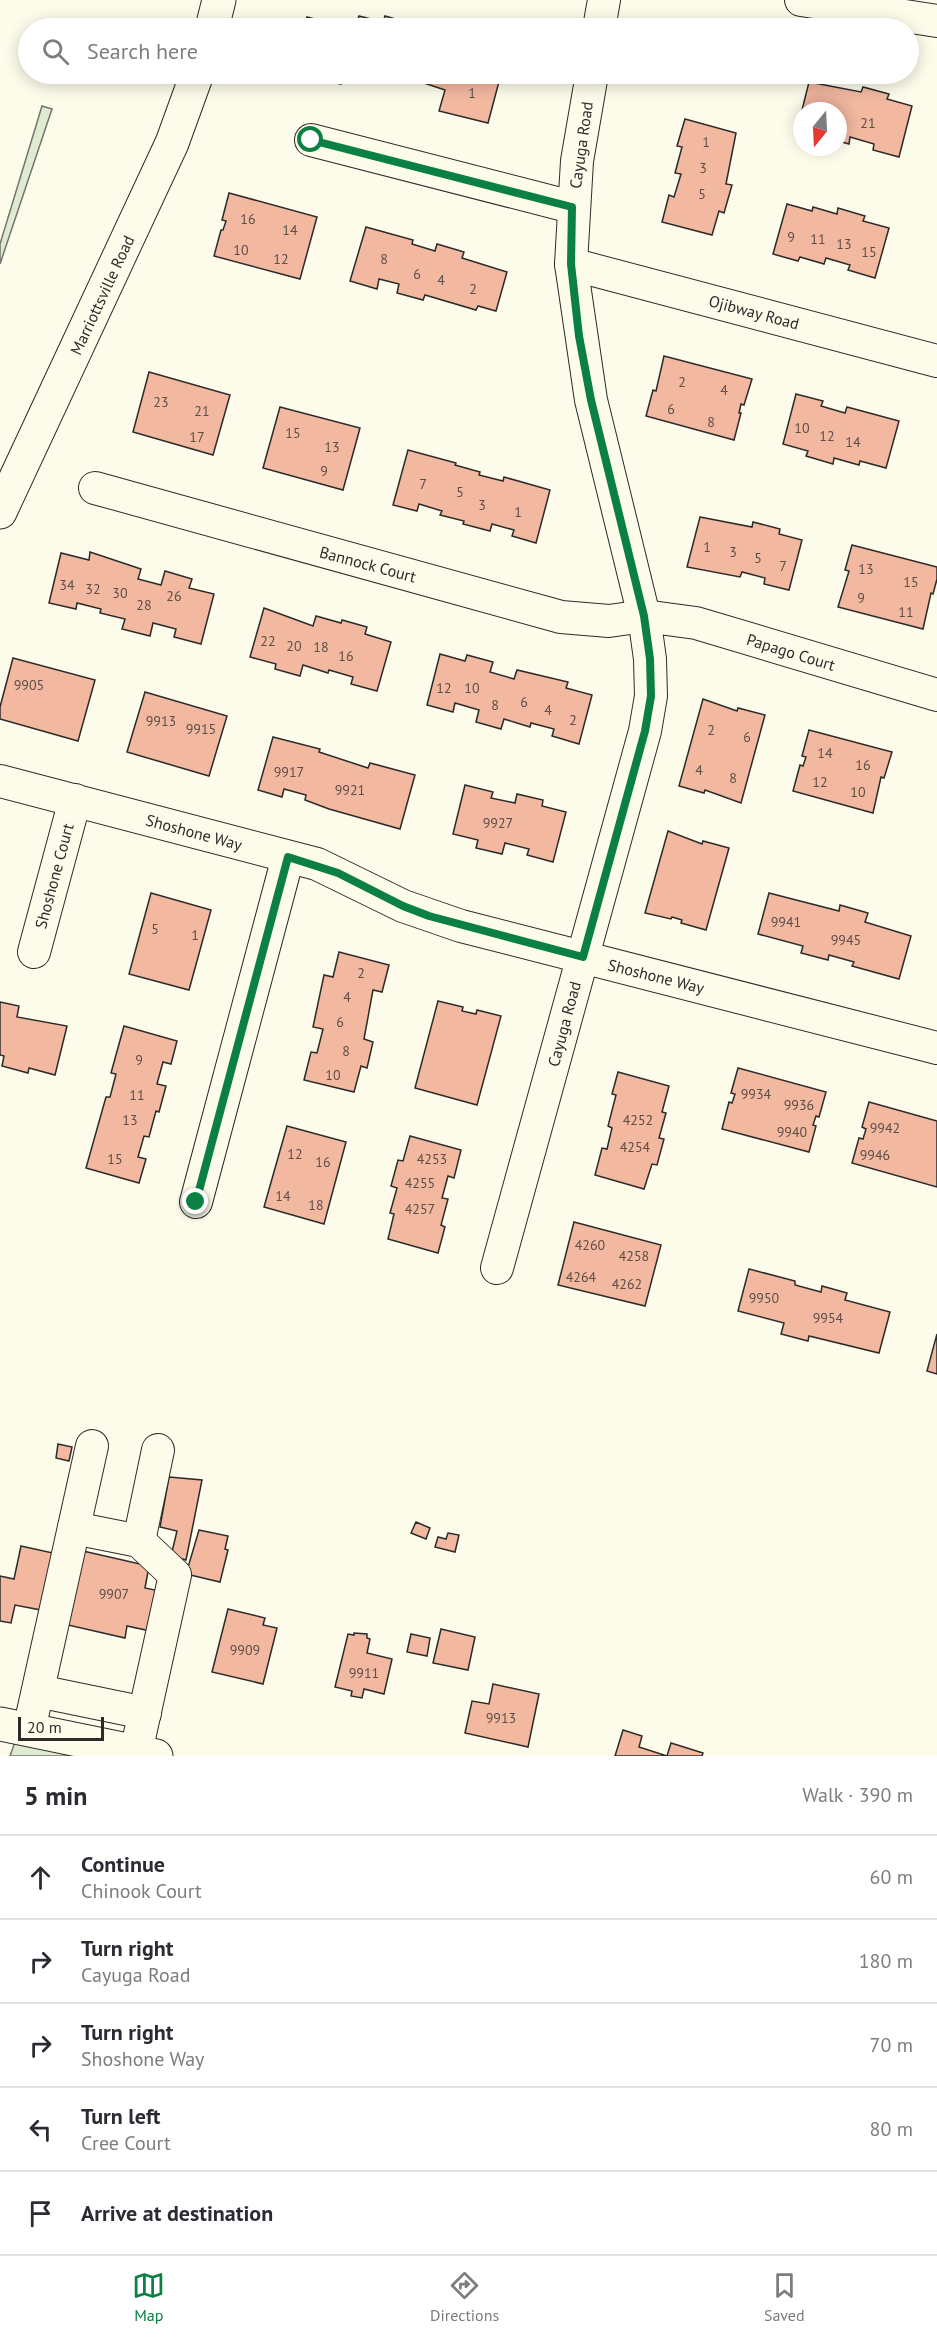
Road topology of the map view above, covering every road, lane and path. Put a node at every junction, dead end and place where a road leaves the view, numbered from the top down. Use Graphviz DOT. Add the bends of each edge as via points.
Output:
graph roads {
  1 [pos="219,0"];
  2 [pos="604,0"];
  3 [pos="801,0"];
  4 [pos="214,18"];
  5 [pos="601,18"];
  6 [pos="918,18"];
  7 [pos="919,18"];
  8 [pos="937,21"];
  9 [pos="193,84"];
  10 [pos="590,84"];
  11 [pos="311,140"];
  12 [pos="572,207"];
  13 [pos="571,264"];
  14 [pos="937,361"];
  15 [pos="95,488"];
  16 [pos="0,512"];
  17 [pos="644,616"];
  18 [pos="937,695"];
  19 [pos="0,781"];
  20 [pos="75,800"];
  21 [pos="288,857"];
  22 [pos="34,952"];
  23 [pos="583,957"];
  24 [pos="937,1048"];
  25 [pos="196,1202"];
  26 [pos="497,1268"];
  27 [pos="92,1446"];
  28 [pos="158,1450"];
  29 [pos="74,1528"];
  30 [pos="140,1541"];
  31 [pos="38,1691"];
  32 [pos="145,1713"];
  33 [pos="15,1727"];
  34 [pos="146,1754"];
  1 -- 4 [label="main road"];
  2 -- 5 [label="street"];
  3 -- 6 [label="street"];
  7 -- 8 [label="street"];
  9 -- 16 [label="main road, Marriottsville Road" via="172,143"];
  10 -- 12 [label="street, Cayuga Road"];
  11 -- 12 [label="street"];
  12 -- 13 [label="street, Cayuga Road"];
  13 -- 14 [label="street, Ojibway Road"];
  13 -- 17 [label="street, Cayuga Road" via="591,400"];
  15 -- 17 [label="street, Bannock Court" via="561,617 609,621"];
  17 -- 18 [label="street, Papago Court" via="696,623"];
  17 -- 23 [label="street, Cayuga Road" via="651,696 645,731"];
  19 -- 20 [label="street, Shoshone Way"];
  20 -- 21 [label="street, Shoshone Way"];
  20 -- 22 [label="street, Shoshone Court"];
  21 -- 23 [label="street, Shoshone Way" via="338,873 429,916"];
  21 -- 25 [label="street"];
  23 -- 24 [label="street, Shoshone Way"];
  23 -- 26 [label="street, Cayuga Road"];
  27 -- 29 [label="street"];
  28 -- 30 [label="street"];
  29 -- 30 [label="street"];
  29 -- 31 [label="street"];
  30 -- 32 [label="street" via="175,1575"];
  31 -- 32 [label="street"];
  31 -- 33 [label="street"];
  32 -- 34 [label="street"];
  33 -- 34 [label="main road"];
}
